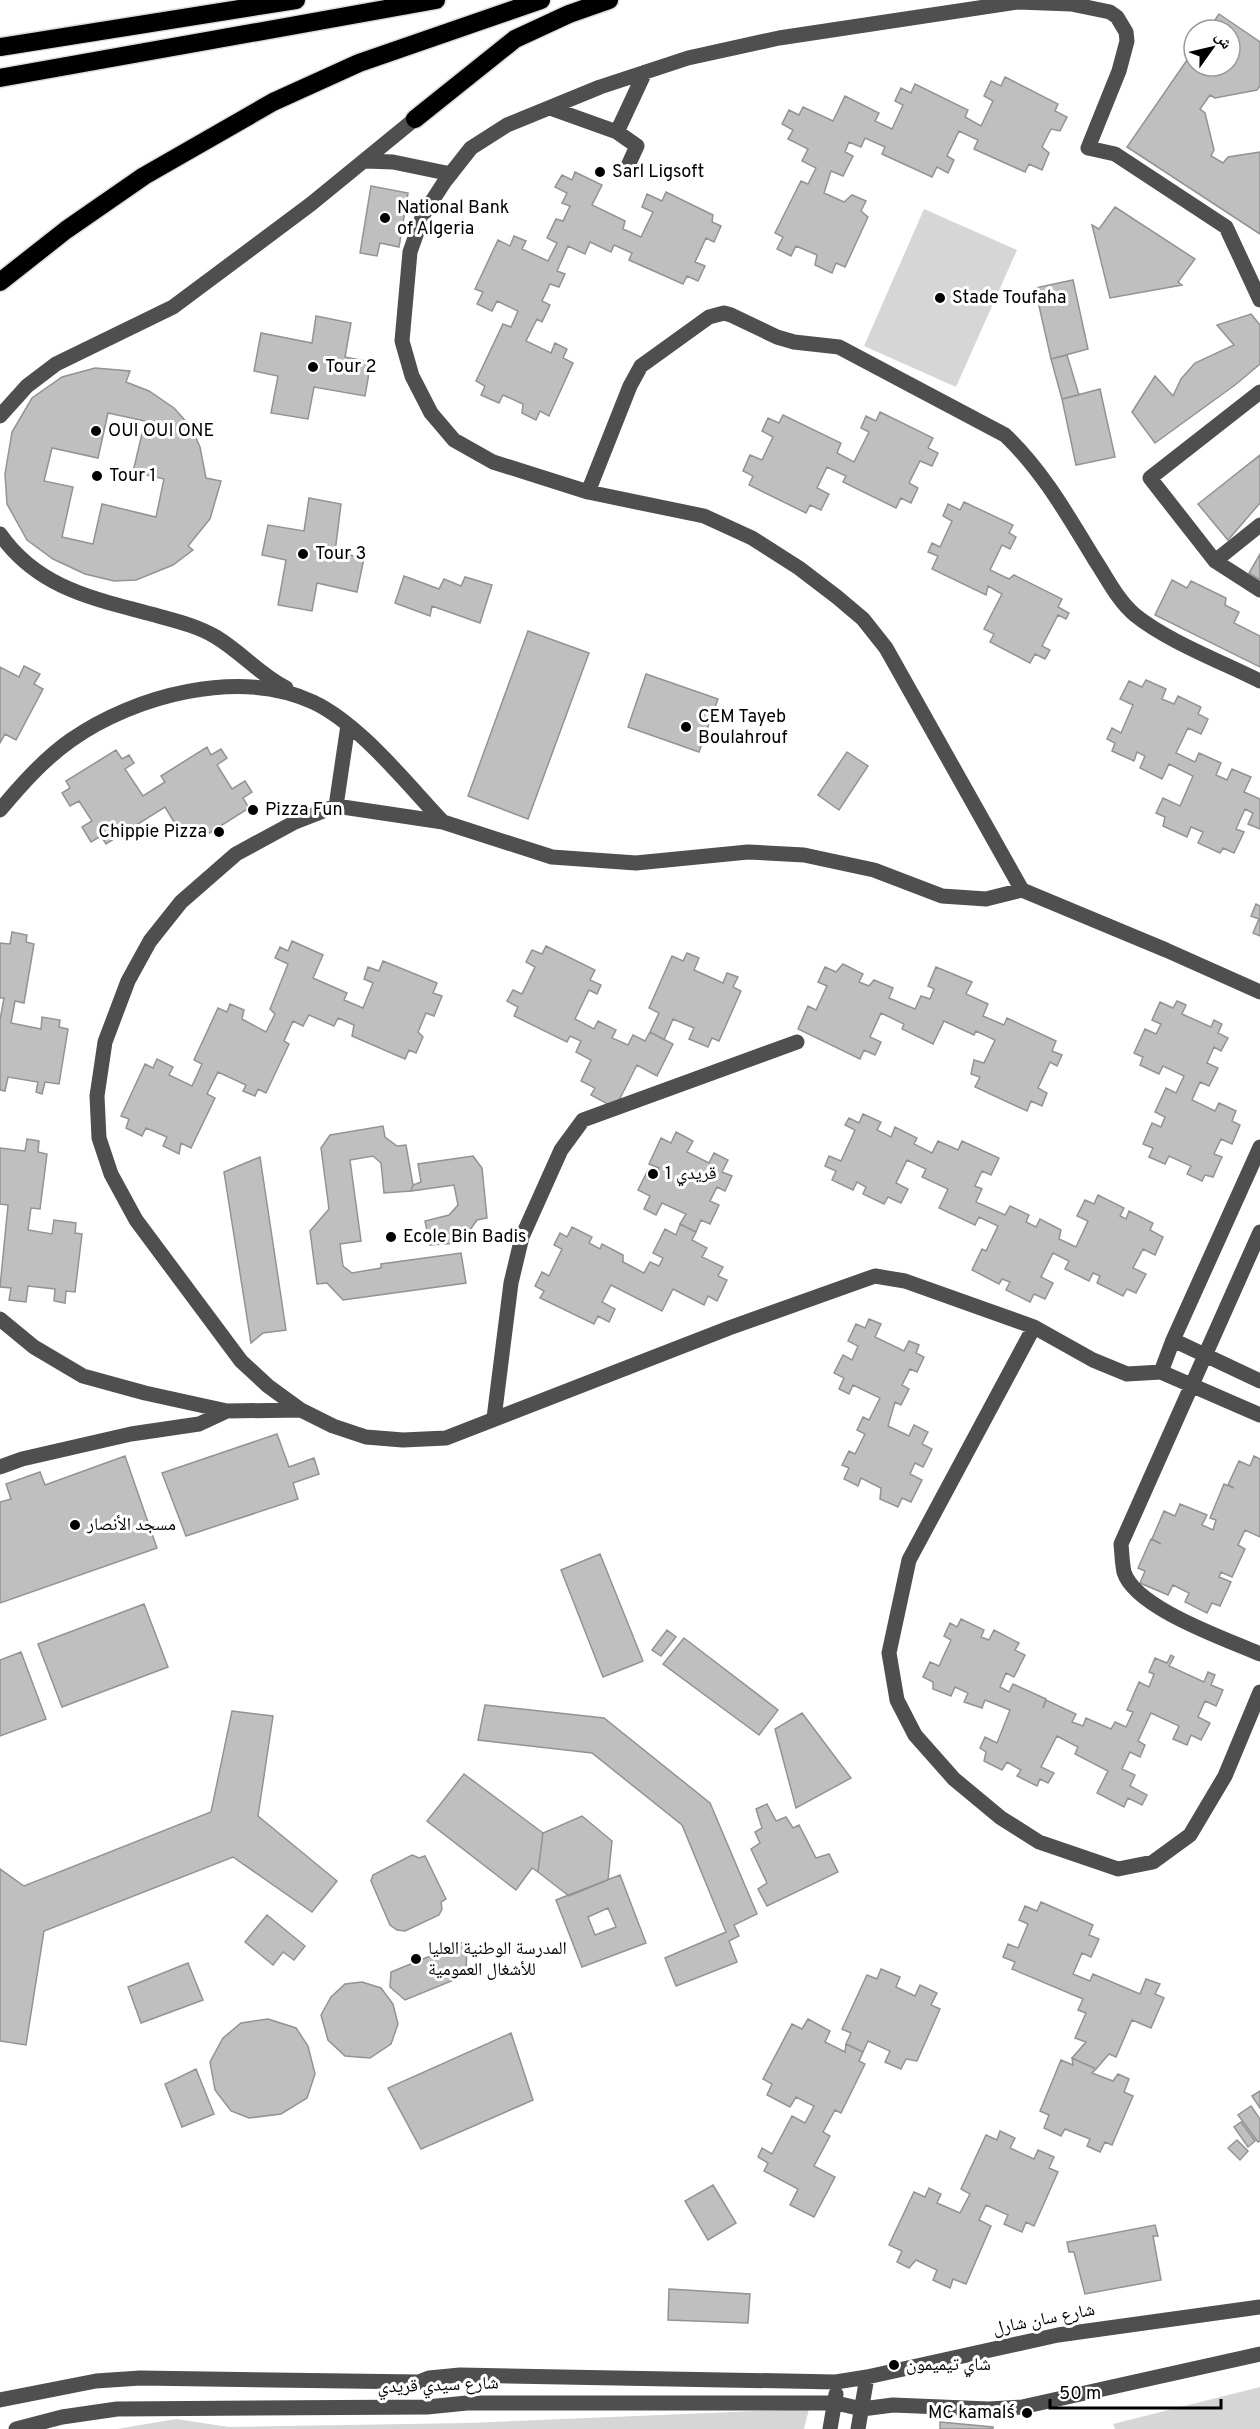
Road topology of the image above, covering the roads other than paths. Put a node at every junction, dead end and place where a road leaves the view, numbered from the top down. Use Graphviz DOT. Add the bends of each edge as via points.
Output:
graph roads {
  1 [pos="296,0"];
  2 [pos="436,0"];
  3 [pos="541,0"];
  4 [pos="609,0"];
  5 [pos="6,46"];
  6 [pos="645,72"];
  7 [pos="4,77"];
  8 [pos="550,108"];
  9 [pos="415,119"];
  10 [pos="616,132"];
  11 [pos="366,161"];
  12 [pos="626,170"];
  13 [pos="451,174"];
  14 [pos="0,282"];
  15 [pos="1260,300"];
  16 [pos="1260,392"];
  17 [pos="0,416"];
  18 [pos="588,492"];
  19 [pos="1260,525"];
  20 [pos="0,534"];
  21 [pos="1215,561"];
  22 [pos="1260,590"];
  23 [pos="1260,681"];
  24 [pos="313,702"];
  25 [pos="348,725"];
  26 [pos="336,806"];
  27 [pos="0,810"];
  28 [pos="443,822"];
  29 [pos="1022,890"];
  30 [pos="1260,992"];
  31 [pos="797,1042"];
  32 [pos="1260,1148"];
  33 [pos="1260,1232"];
  34 [pos="0,1319"];
  35 [pos="1034,1327"];
  36 [pos="1173,1340"];
  37 [pos="1205,1355"];
  38 [pos="1161,1372"];
  39 [pos="1260,1381"];
  40 [pos="1192,1384"];
  41 [pos="301,1410"];
  42 [pos="227,1411"];
  43 [pos="1260,1415"];
  44 [pos="494,1418"];
  45 [pos="0,1467"];
  46 [pos="1260,1654"];
  47 [pos="1260,1692"];
  48 [pos="1260,2307"];
  49 [pos="1260,2354"];
  50 [pos="867,2377"];
  51 [pos="836,2382"];
  52 [pos="0,2400"];
  53 [pos="836,2403"];
  54 [pos="861,2409"];
  55 [pos="16,2429"];
  56 [pos="830,2429"];
  57 [pos="858,2429"];
  1 -- 5 [label="highway"];
  2 -- 7 [label="highway"];
  3 -- 14 [label="highway" via="359,63 273,102 144,176"];
  4 -- 9 [label="highway" via="515,39"];
  6 -- 8 [label="street"];
  6 -- 10 [label="street"];
  6 -- 15 [label="street" via="779,38 1018,2 1071,4 1110,12 1123,24 1127,41 1088,148 1115,154 1226,227"];
  8 -- 10 [label="street"];
  8 -- 13 [label="street" via="507,125 471,148"];
  9 -- 11 [label="street"];
  10 -- 12 [label="street" via="637,146"];
  11 -- 13 [label="street" via="393,162"];
  11 -- 17 [label="street" via="173,307 56,364 27,386"];
  13 -- 18 [label="street" via="423,215 410,252 402,341 412,376 431,412 454,440 493,462"];
  16 -- 21 [label="street" via="1150,478"];
  18 -- 23 [label="street" via="641,366 709,317 724,313 777,337 839,347 1005,435 1027,455 1134,614"];
  18 -- 29 [label="street" via="704,516 752,538 799,568 863,620 885,648"];
  19 -- 21 [label="street"];
  20 -- 24 [label="street" via="11,550 55,584 181,622 216,637 267,678"];
  21 -- 22 [label="street"];
  24 -- 25 [label="street"];
  24 -- 27 [label="street" via="276,691 237,687 199,689 159,698 110,718 71,741 25,781"];
  25 -- 26 [label="street"];
  25 -- 28 [label="street"];
  26 -- 28 [label="street"];
  26 -- 41 [label="street" via="295,822 236,854 182,902 150,941 128,981 105,1042 97,1096 99,1138 111,1174 136,1220 241,1361"];
  28 -- 29 [label="street" via="552,857 636,863 748,852 804,855 874,870 942,896 986,899"];
  29 -- 30 [label="street"];
  31 -- 44 [label="street" via="583,1120 561,1150 522,1237 511,1283"];
  32 -- 36 [label="street"];
  33 -- 37 [label="street"];
  34 -- 42 [label="street" via="34,1347 83,1376"];
  35 -- 38 [label="street" via="1127,1374"];
  35 -- 44 [label="street" via="905,1281 875,1276"];
  35 -- 47 [label="street" via="909,1560 889,1653 897,1700 915,1734 954,1779 1001,1818 1039,1842 1118,1869 1153,1862 1190,1835 1225,1776"];
  36 -- 37 [label="street"];
  36 -- 38 [label="street"];
  37 -- 39 [label="street"];
  37 -- 40 [label="street"];
  38 -- 40 [label="street"];
  40 -- 43 [label="street"];
  40 -- 46 [label="street" via="1121,1544 1124,1573 1139,1594 1167,1613"];
  41 -- 42 [label="street"];
  41 -- 44 [label="street" via="366,1437 403,1440 446,1438"];
  42 -- 45 [label="street" via="199,1424 131,1434"];
  48 -- 50 [label="street, شارع سان شارل" via="1058,2335"];
  49 -- 54 [label="street" via="1022,2407 892,2405"];
  50 -- 51 [label="street, شارع سان شارل"];
  50 -- 54 [label="street"];
  51 -- 52 [label="street, شارع سيدي قريدي" via="460,2375 419,2382 140,2378 85,2382"];
  51 -- 53 [label="street"];
  53 -- 54 [label="street, شارع سيدي قريدي"];
  53 -- 55 [label="street, شارع سيدي قريدي" via="148,2407 86,2413"];
  53 -- 56 [label="street"];
  54 -- 57 [label="street"];
}
